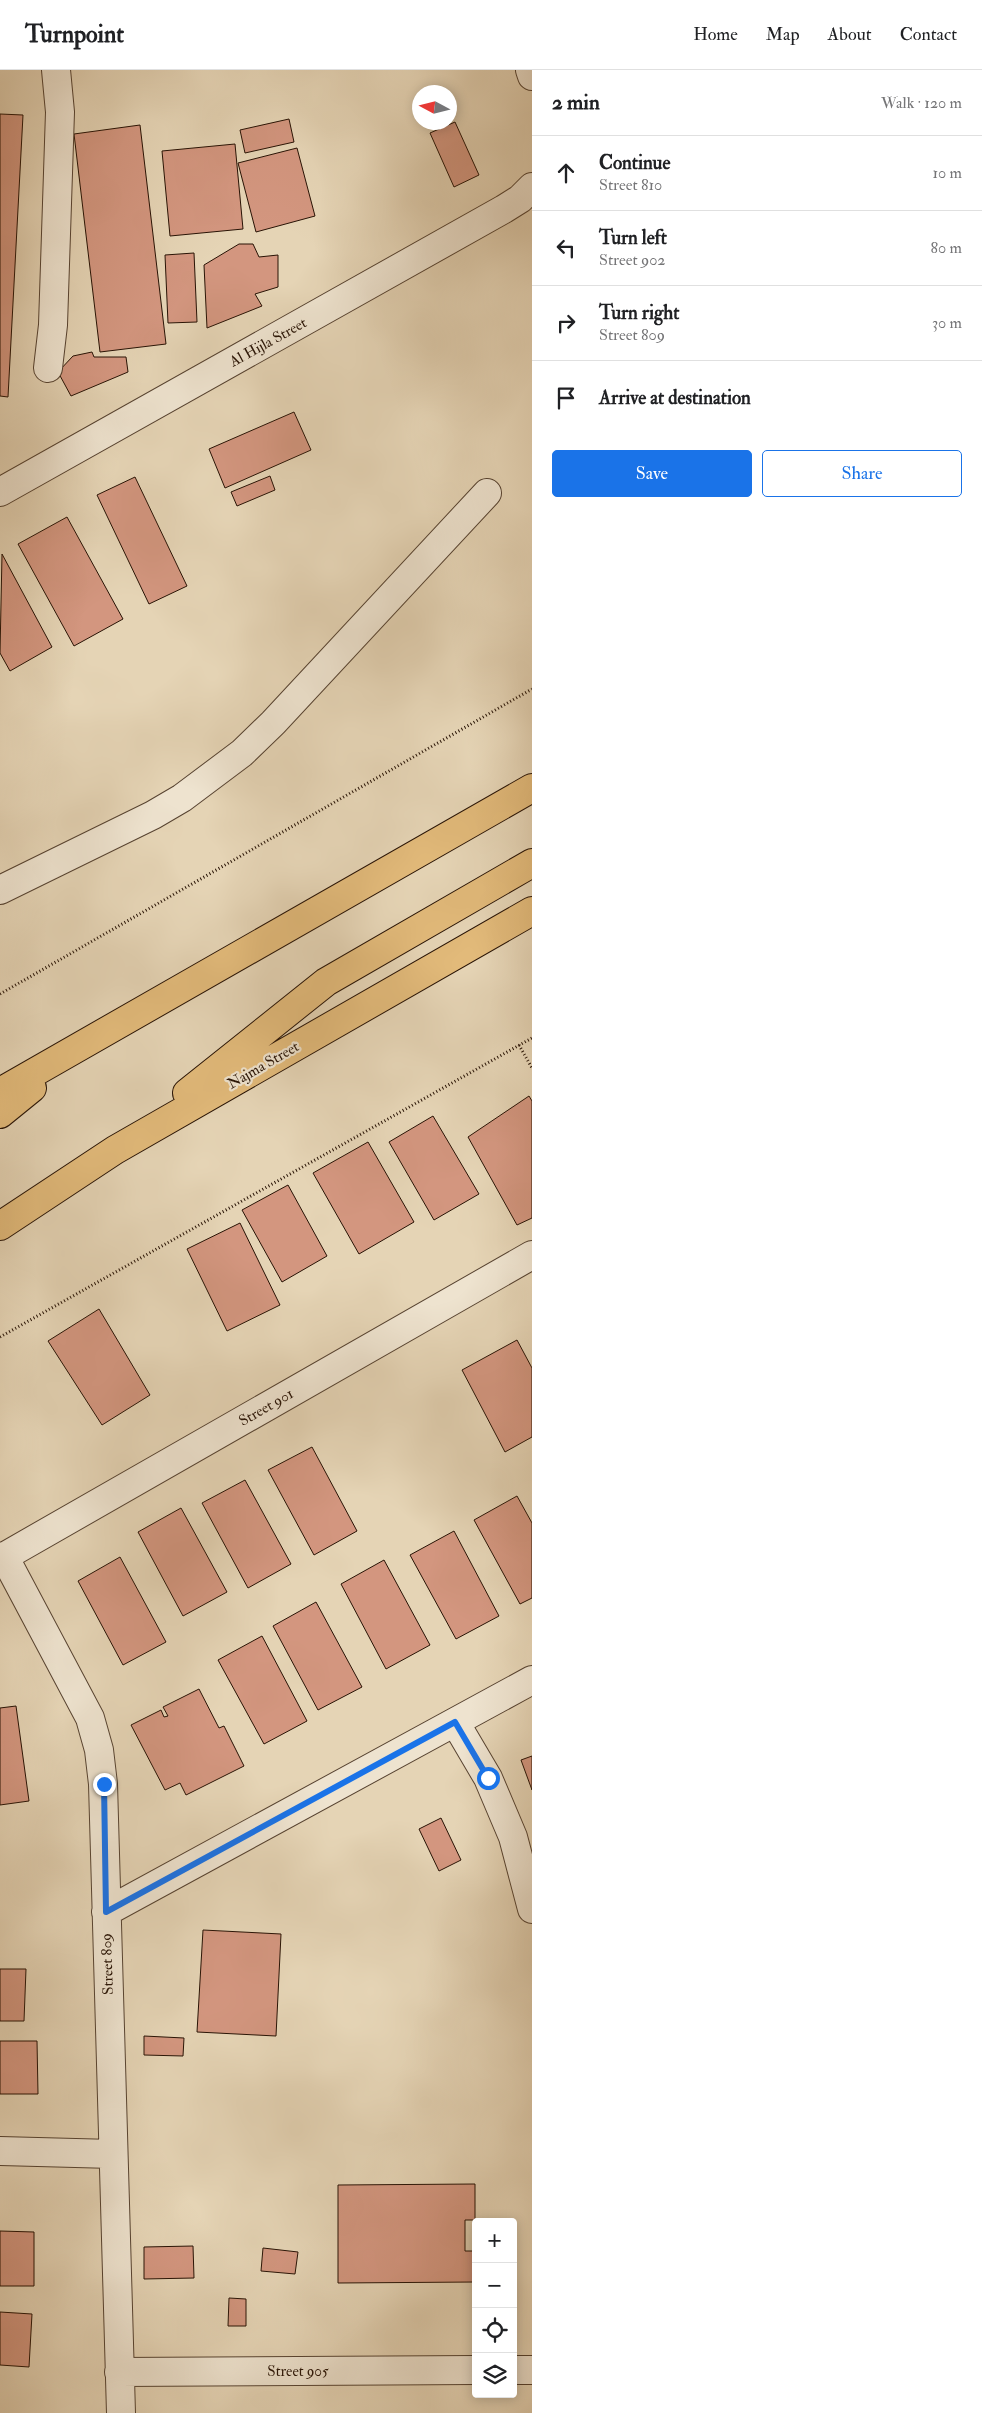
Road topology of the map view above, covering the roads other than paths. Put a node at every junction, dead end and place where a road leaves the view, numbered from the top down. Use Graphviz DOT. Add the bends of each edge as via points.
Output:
graph roads {
  1 [pos="51,70"];
  2 [pos="56,70"];
  3 [pos="60,70"];
  4 [pos="530,70"];
  5 [pos="532,76"];
  6 [pos="532,187"];
  7 [pos="48,368"];
  8 [pos="0,492"];
  9 [pos="487,494"];
  10 [pos="532,788"];
  11 [pos="532,863"];
  12 [pos="0,890"];
  13 [pos="532,911"];
  14 [pos="89,1041"];
  15 [pos="0,1092"];
  16 [pos="0,1114"];
  17 [pos="115,1150"];
  18 [pos="0,1226"];
  19 [pos="532,1255"];
  20 [pos="2,1557"];
  21 [pos="532,1680"];
  22 [pos="455,1722"];
  23 [pos="532,1909"];
  24 [pos="106,1912"];
  25 [pos="0,2151"];
  26 [pos="113,2154"];
  27 [pos="472,2370"];
  28 [pos="517,2370"];
  29 [pos="532,2370"];
  30 [pos="119,2372"];
  31 [pos="121,2413"];
  1 -- 2 [label="street"];
  2 -- 3 [label="street"];
  2 -- 7 [label="street" via="60,112 53,325"];
  4 -- 5 [label="street"];
  6 -- 8 [label="street, Al Hijla Street" via="504,209"];
  9 -- 12 [label="street" via="272,723 209,780 154,815"];
  10 -- 14 [label="main road"];
  11 -- 17 [label="main road" via="326,982"];
  13 -- 17 [label="main road, Najma Street"];
  14 -- 15 [label="main road"];
  14 -- 16 [label="main road"];
  17 -- 18 [label="main road, Najma Street"];
  19 -- 20 [label="street, Street 901"];
  20 -- 24 [label="street, Street 809" via="90,1718 104,1784"];
  21 -- 22 [label="street"];
  22 -- 23 [label="street" via="488,1778 513,1837"];
  22 -- 24 [label="street"];
  24 -- 26 [label="street, Street 809"];
  25 -- 26 [label="street"];
  26 -- 30 [label="street, Street 809"];
  27 -- 30 [label="street, Street 905"];
  28 -- 29 [label="street"];
  30 -- 31 [label="street, Street 809"];
}
